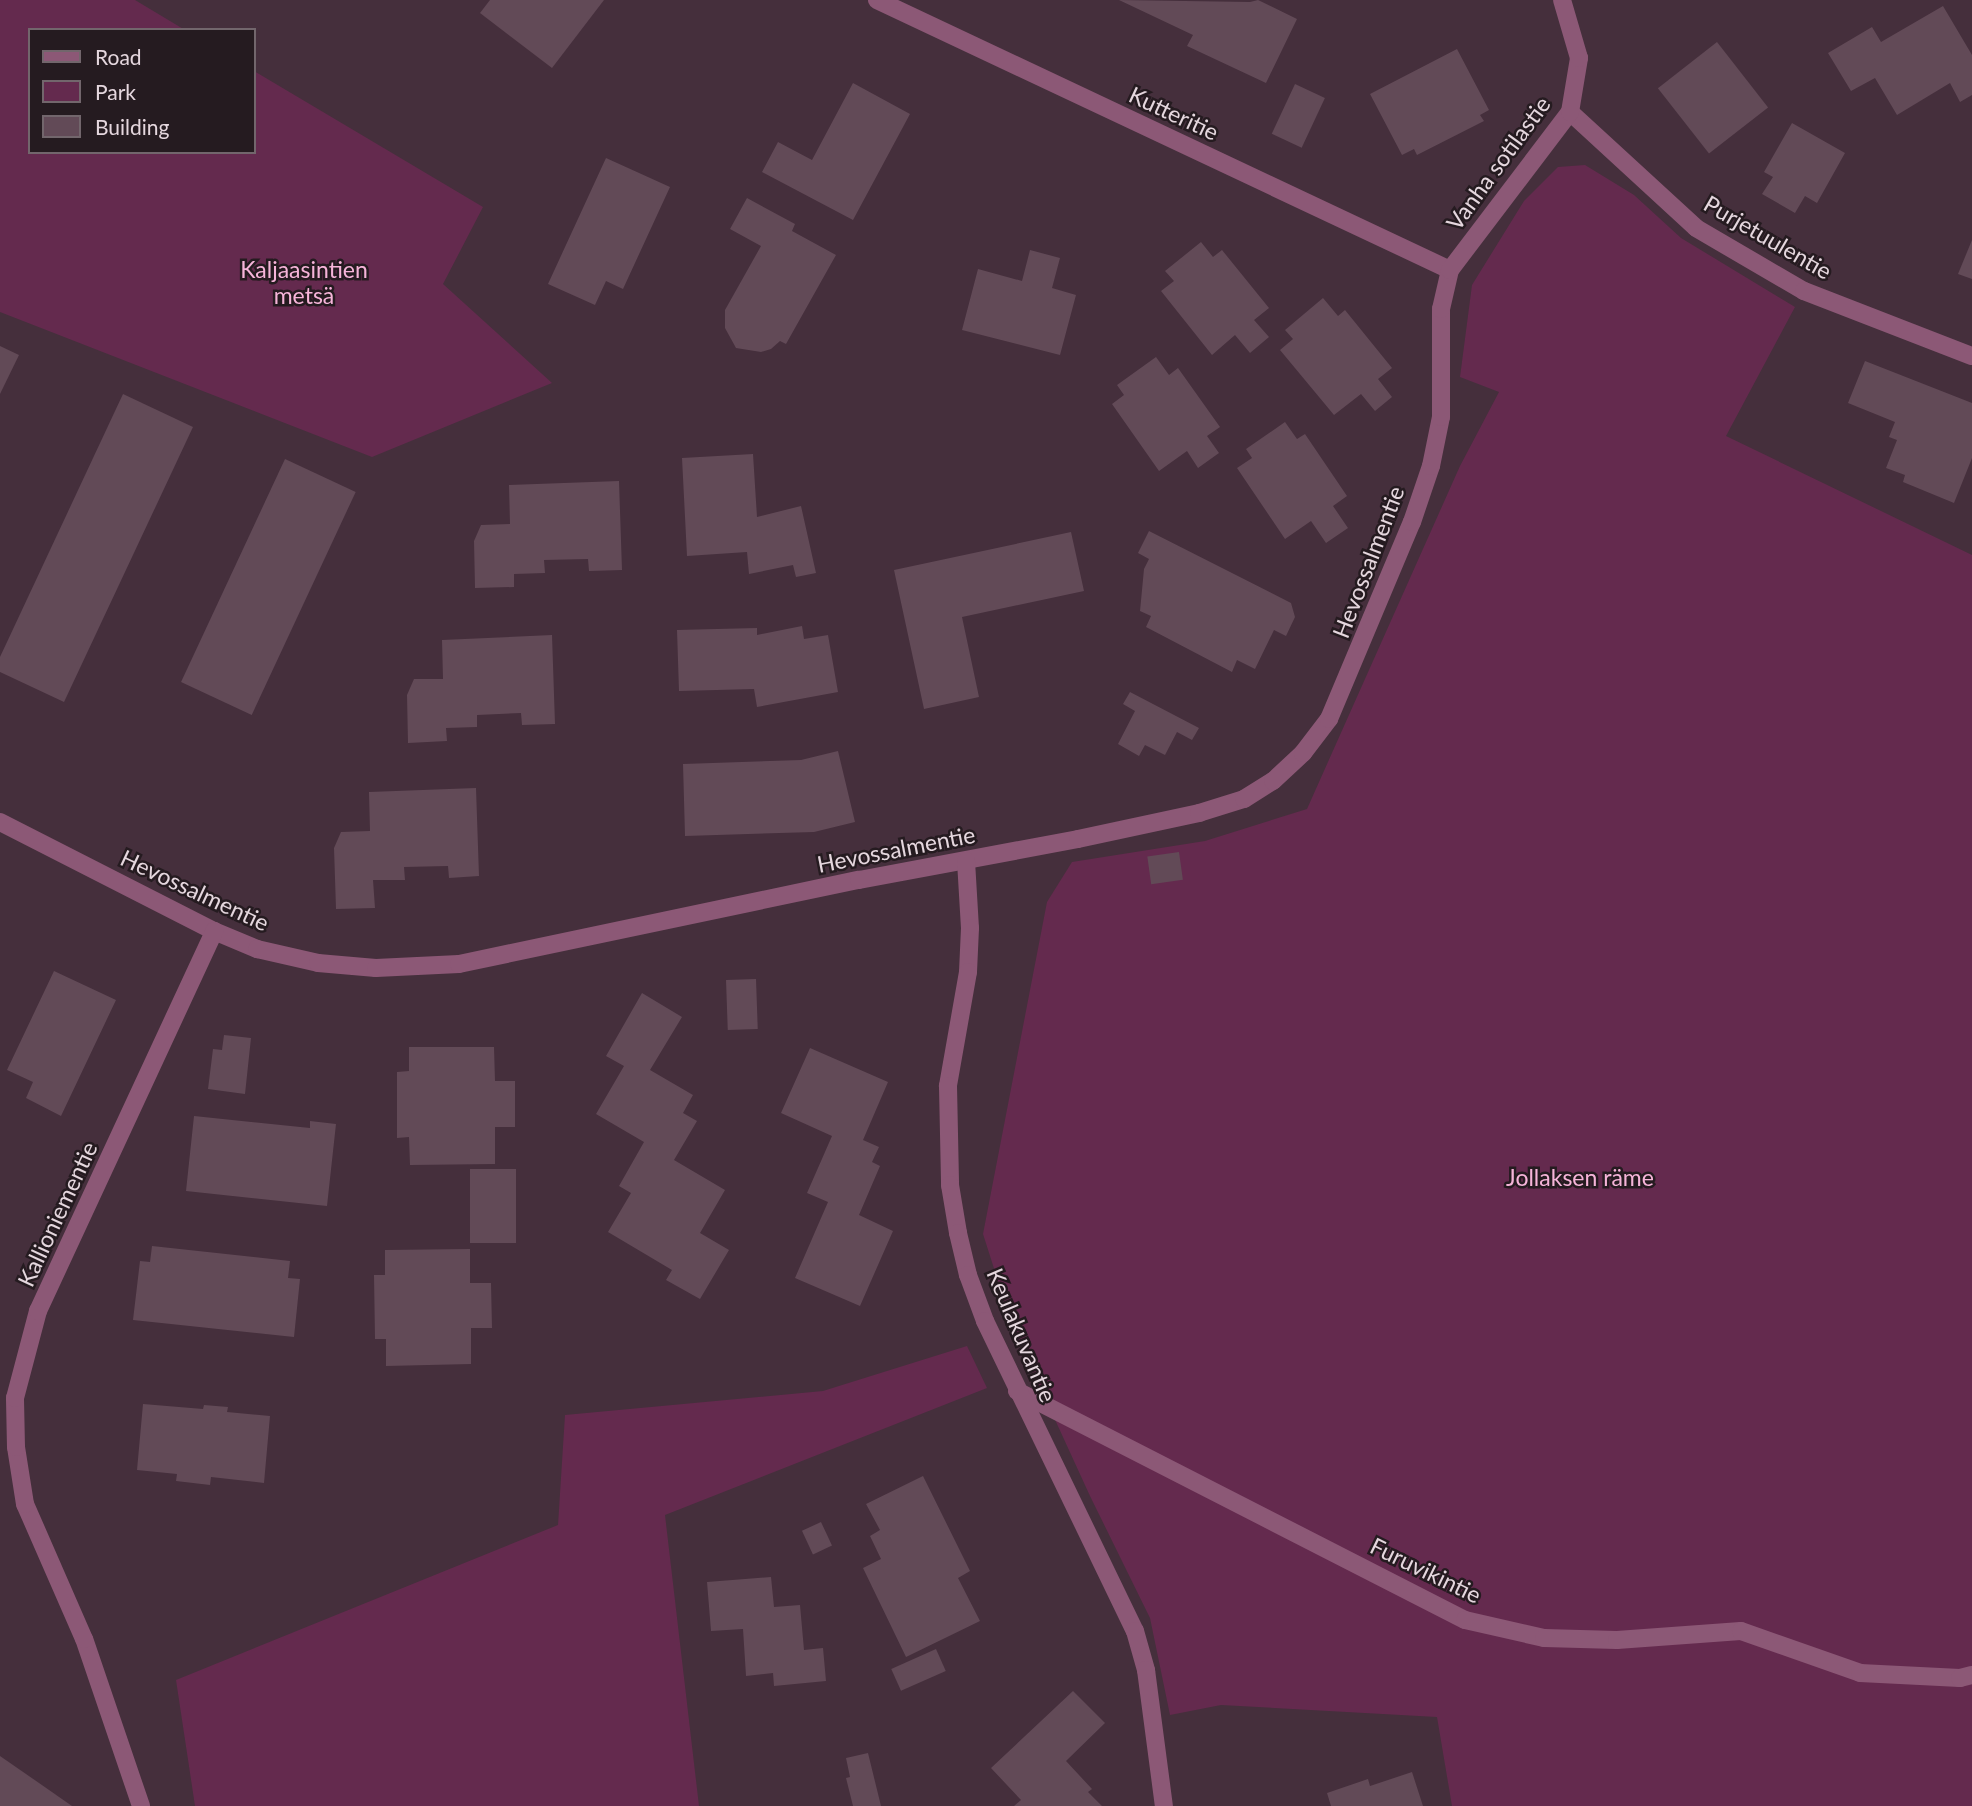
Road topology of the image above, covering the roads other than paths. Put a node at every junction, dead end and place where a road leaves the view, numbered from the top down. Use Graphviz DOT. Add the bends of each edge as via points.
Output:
graph roads {
  1 [pos="877,0"];
  2 [pos="1562,0"];
  3 [pos="1570,111"];
  4 [pos="1450,270"];
  5 [pos="1972,355"];
  6 [pos="0,822"];
  7 [pos="966,861"];
  8 [pos="214,931"];
  9 [pos="1017,1391"];
  10 [pos="1972,1675"];
  11 [pos="141,1806"];
  12 [pos="1164,1806"];
  1 -- 4 [label="street, Kutteritie"];
  2 -- 3 [label="street, Vanha sotilastie" via="1579,58"];
  3 -- 4 [label="street, Vanha sotilastie"];
  3 -- 5 [label="street, Purjetuulentie" via="1696,228 1804,291"];
  4 -- 7 [label="street, Hevossalmentie" via="1441,309 1441,417 1430,466 1358,654 1329,719 1303,753 1273,781 1224,806"];
  6 -- 8 [label="street, Hevossalmentie"];
  7 -- 8 [label="street, Hevossalmentie" via="459,964 376,968 318,963 257,949"];
  7 -- 9 [label="street, Keulakuvantie" via="969,950 948,1086 950,1185 968,1275"];
  8 -- 11 [label="street, Kallioniementie" via="38,1311 15,1398 16,1447 25,1504 84,1639"];
  9 -- 10 [label="street, Furuvikintie" via="1465,1620 1544,1638 1617,1640 1741,1630 1860,1673"];
  9 -- 12 [label="street, Keulakuvantie" via="1135,1631 1146,1670"];
}
